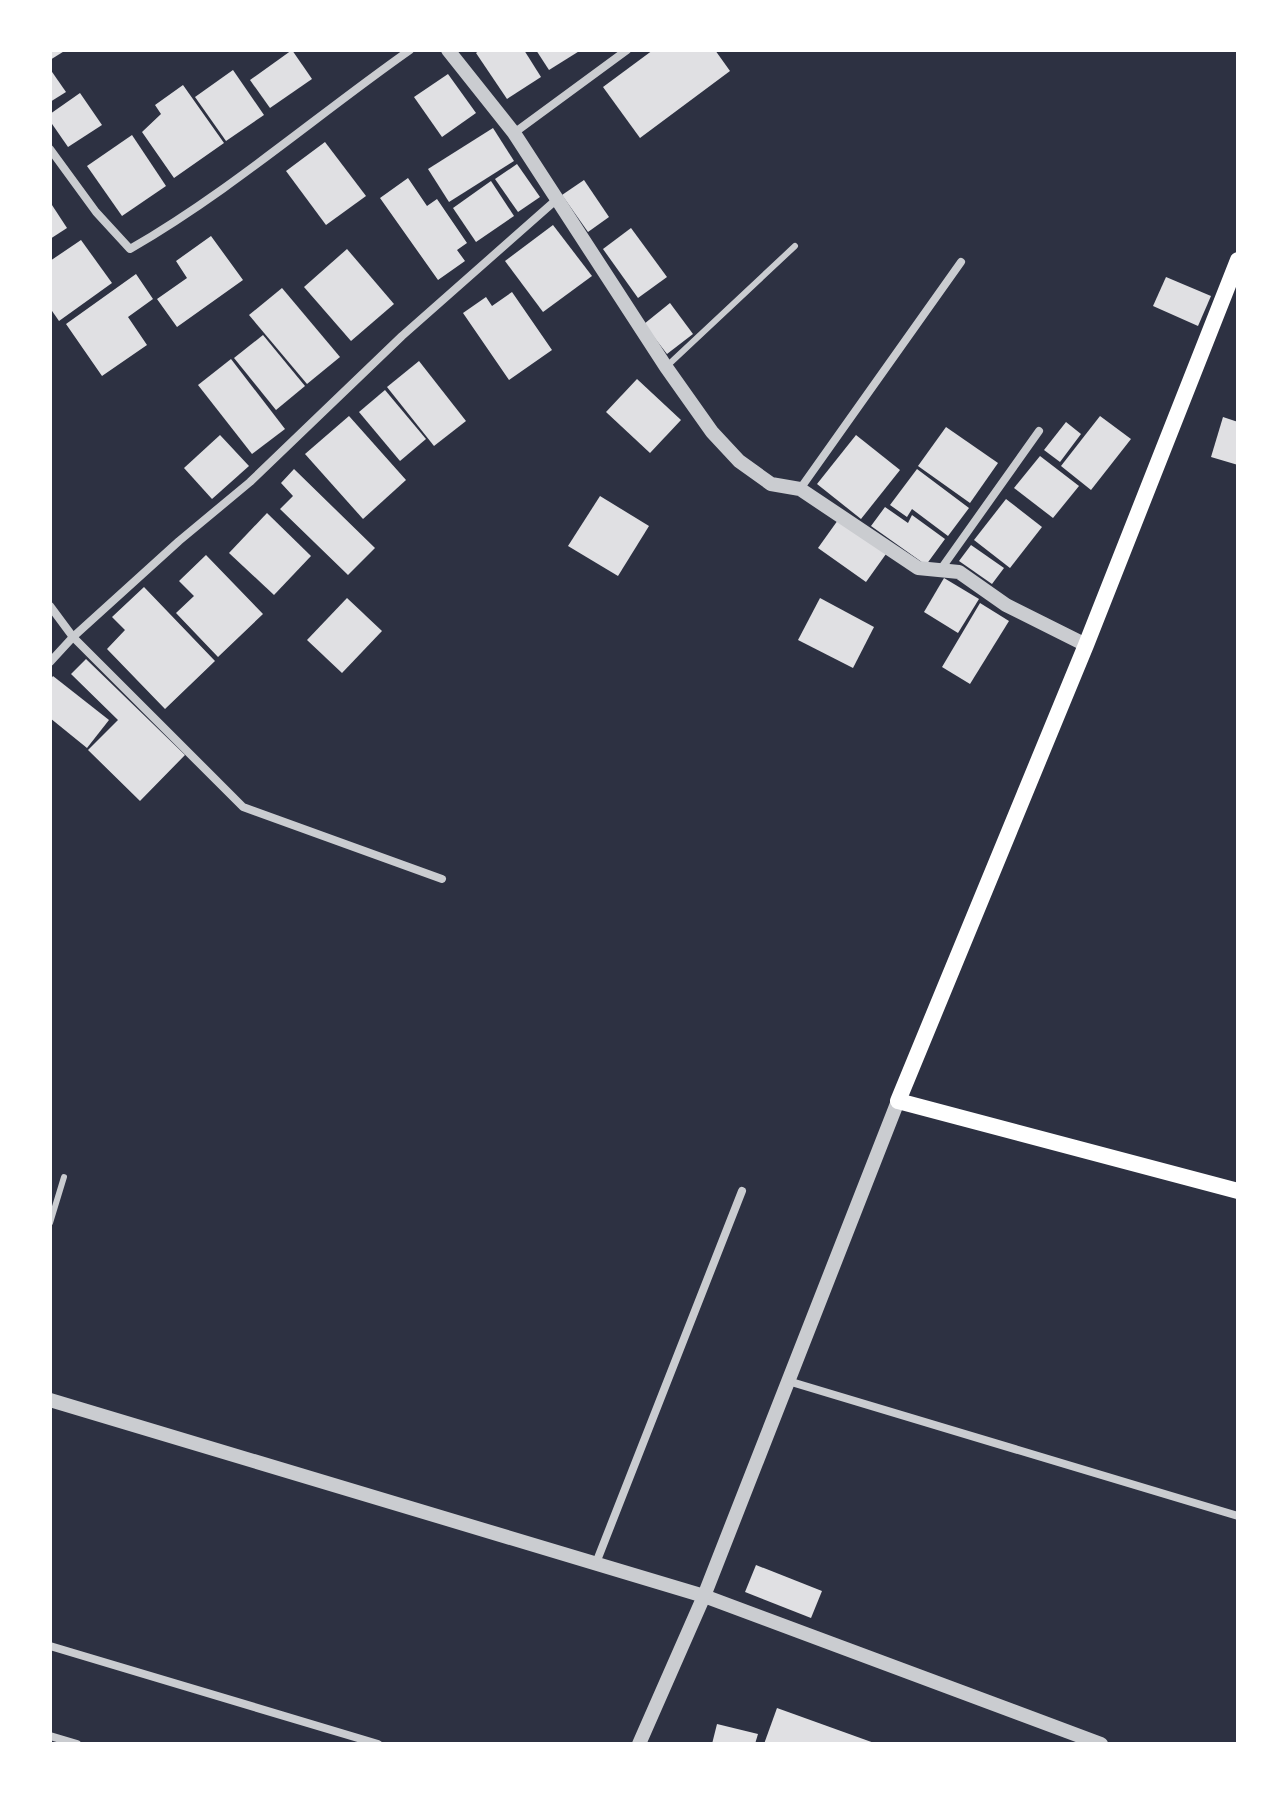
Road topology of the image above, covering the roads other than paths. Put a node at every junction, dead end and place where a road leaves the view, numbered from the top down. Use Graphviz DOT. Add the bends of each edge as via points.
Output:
graph roads {
  1 [pos="410,50"];
  2 [pos="627,50"];
  3 [pos="454,52"];
  4 [pos="514,133"];
  5 [pos="50,149"];
  6 [pos="556,200"];
  7 [pos="795,246"];
  8 [pos="1238,260"];
  9 [pos="961,262"];
  10 [pos="666,367"];
  11 [pos="1039,431"];
  12 [pos="800,489"];
  13 [pos="941,569"];
  14 [pos="50,606"];
  15 [pos="73,637"];
  16 [pos="1086,645"];
  17 [pos="50,662"];
  18 [pos="442,879"];
  19 [pos="898,1101"];
  20 [pos="64,1177"];
  21 [pos="742,1191"];
  22 [pos="1238,1191"];
  23 [pos="50,1223"];
  24 [pos="788,1381"];
  25 [pos="50,1400"];
  26 [pos="1238,1516"];
  27 [pos="596,1563"];
  28 [pos="704,1596"];
  29 [pos="50,1646"];
  30 [pos="50,1736"];
  31 [pos="77,1744"];
  32 [pos="378,1744"];
  33 [pos="639,1744"];
  34 [pos="1101,1744"];
  1 -- 5 [label="street" via="227,187 130,249"];
  2 -- 4 [label="street"];
  3 -- 4 [label="street"];
  4 -- 6 [label="street"];
  6 -- 10 [label="street"];
  6 -- 15 [label="street"];
  7 -- 10 [label="lane"];
  8 -- 16 [label="main road"];
  9 -- 12 [label="street"];
  10 -- 12 [label="street" via="739,461 771,484"];
  11 -- 13 [label="street"];
  12 -- 13 [label="street" via="918,568"];
  13 -- 16 [label="street" via="959,572 1006,605"];
  14 -- 15 [label="street"];
  15 -- 17 [label="street"];
  15 -- 18 [label="street" via="243,807"];
  16 -- 19 [label="main road"];
  19 -- 22 [label="main road"];
  19 -- 24 [label="street"];
  20 -- 23 [label="lane"];
  21 -- 27 [label="street"];
  24 -- 26 [label="street"];
  24 -- 28 [label="street"];
  25 -- 27 [label="street"];
  27 -- 28 [label="street"];
  28 -- 33 [label="street"];
  28 -- 34 [label="street"];
  29 -- 32 [label="street"];
  30 -- 31 [label="street"];
}
